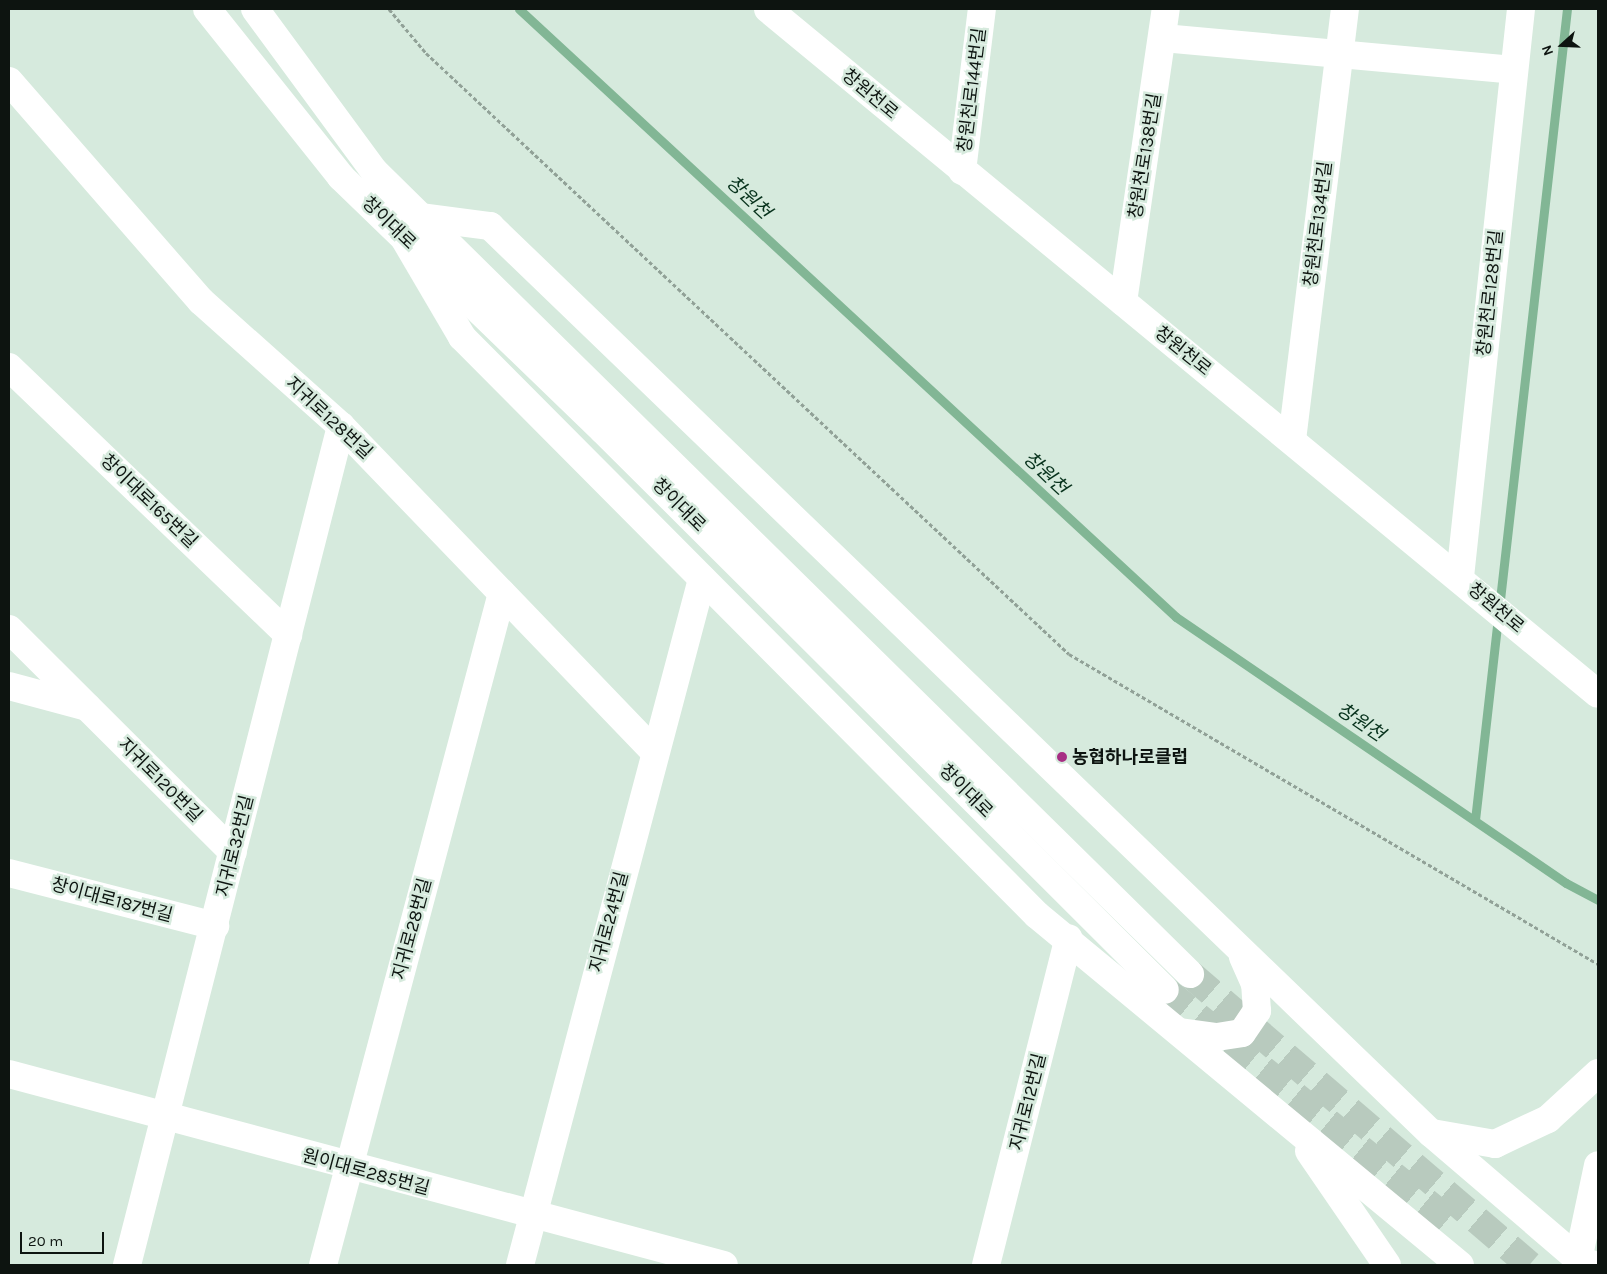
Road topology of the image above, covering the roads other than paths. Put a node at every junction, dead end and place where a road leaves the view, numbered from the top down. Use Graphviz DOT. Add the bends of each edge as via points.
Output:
graph roads {
  1 [pos="207,9"];
  2 [pos="255,9"];
  3 [pos="768,9"];
  4 [pos="982,9"];
  5 [pos="1166,9"];
  6 [pos="1345,9"];
  7 [pos="1522,9"];
  8 [pos="797,20"];
  9 [pos="1163,38"];
  10 [pos="1340,52"];
  11 [pos="1514,70"];
  12 [pos="12,91"];
  13 [pos="962,171"];
  14 [pos="412,227"];
  15 [pos="1123,302"];
  16 [pos="9,367"];
  17 [pos="341,426"];
  18 [pos="1292,440"];
  19 [pos="1460,577"];
  20 [pos="702,579"];
  21 [pos="502,593"];
  22 [pos="9,629"];
  23 [pos="288,635"];
  24 [pos="9,686"];
  25 [pos="1590,686"];
  26 [pos="87,707"];
  27 [pos="654,751"];
  28 [pos="233,852"];
  29 [pos="9,873"];
  30 [pos="215,926"];
  31 [pos="1069,938"];
  32 [pos="1240,950"];
  33 [pos="1190,974"];
  34 [pos="1165,990"];
  35 [pos="1180,1032"];
  36 [pos="1598,1073"];
  37 [pos="9,1074"];
  38 [pos="166,1118"];
  39 [pos="1290,1123"];
  40 [pos="1431,1133"];
  41 [pos="1598,1165"];
  42 [pos="349,1167"];
  43 [pos="532,1217"];
  44 [pos="1583,1263"];
  45 [pos="128,1265"];
  46 [pos="323,1265"];
  47 [pos="520,1265"];
  48 [pos="724,1265"];
  49 [pos="986,1265"];
  50 [pos="1387,1265"];
  51 [pos="1460,1265"];
  1 -- 14 [label="street, 창이대로" via="341,177"];
  2 -- 14 [label="street, 창이대로"];
  3 -- 8 [label="street, 창원천로"];
  4 -- 13 [label="street, 창원천로144번길"];
  5 -- 9 [label="street, 창원천로138번길"];
  6 -- 10 [label="street, 창원천로134번길"];
  7 -- 11 [label="street, 창원천로128번길"];
  8 -- 13 [label="street, 창원천로"];
  9 -- 10 [label="street"];
  9 -- 15 [label="street, 창원천로138번길"];
  10 -- 11 [label="street"];
  10 -- 18 [label="street, 창원천로134번길"];
  11 -- 19 [label="street, 창원천로128번길"];
  12 -- 17 [label="street, 지귀로128번길" via="200,301"];
  13 -- 15 [label="street, 창원천로"];
  14 -- 20 [label="street" via="462,337"];
  14 -- 32 [label="street" via="490,226"];
  14 -- 33 [label="street, 창이대로"];
  14 -- 34 [label="street, 창이대로"];
  15 -- 18 [label="street, 창원천로"];
  16 -- 23 [label="street, 창이대로165번길"];
  17 -- 21 [label="street, 지귀로128번길"];
  17 -- 23 [label="street, 지귀로32번길"];
  18 -- 19 [label="street, 창원천로"];
  19 -- 25 [label="street, 창원천로"];
  20 -- 27 [label="street, 지귀로24번길"];
  20 -- 31 [label="street" via="1036,914"];
  21 -- 27 [label="street, 지귀로128번길"];
  21 -- 42 [label="street, 지귀로28번길"];
  22 -- 26 [label="street, 지귀로120번길"];
  23 -- 28 [label="street, 지귀로32번길"];
  24 -- 26 [label="street, 지귀로120번길"];
  26 -- 28 [label="street, 지귀로120번길"];
  27 -- 43 [label="street, 지귀로24번길"];
  28 -- 30 [label="street, 지귀로32번길"];
  29 -- 30 [label="street, 창이대로187번길"];
  30 -- 38 [label="street, 지귀로32번길"];
  31 -- 35 [label="street"];
  31 -- 49 [label="street, 지귀로12번길"];
  32 -- 35 [label="street" via="1254,984 1257,1011 1242,1033 1217,1037"];
  32 -- 40 [label="street"];
  35 -- 39 [label="street"];
  36 -- 40 [label="street" via="1548,1119 1494,1144"];
  37 -- 38 [label="street, 원이대로285번길"];
  38 -- 42 [label="street, 원이대로285번길"];
  38 -- 45 [label="street, 지귀로32번길"];
  39 -- 50 [label="street"];
  39 -- 51 [label="street"];
  40 -- 44 [label="street"];
  41 -- 44 [label="street"];
  42 -- 43 [label="street, 원이대로285번길"];
  42 -- 46 [label="street, 지귀로28번길"];
  43 -- 47 [label="street, 지귀로24번길"];
  43 -- 48 [label="street, 원이대로285번길"];
}
